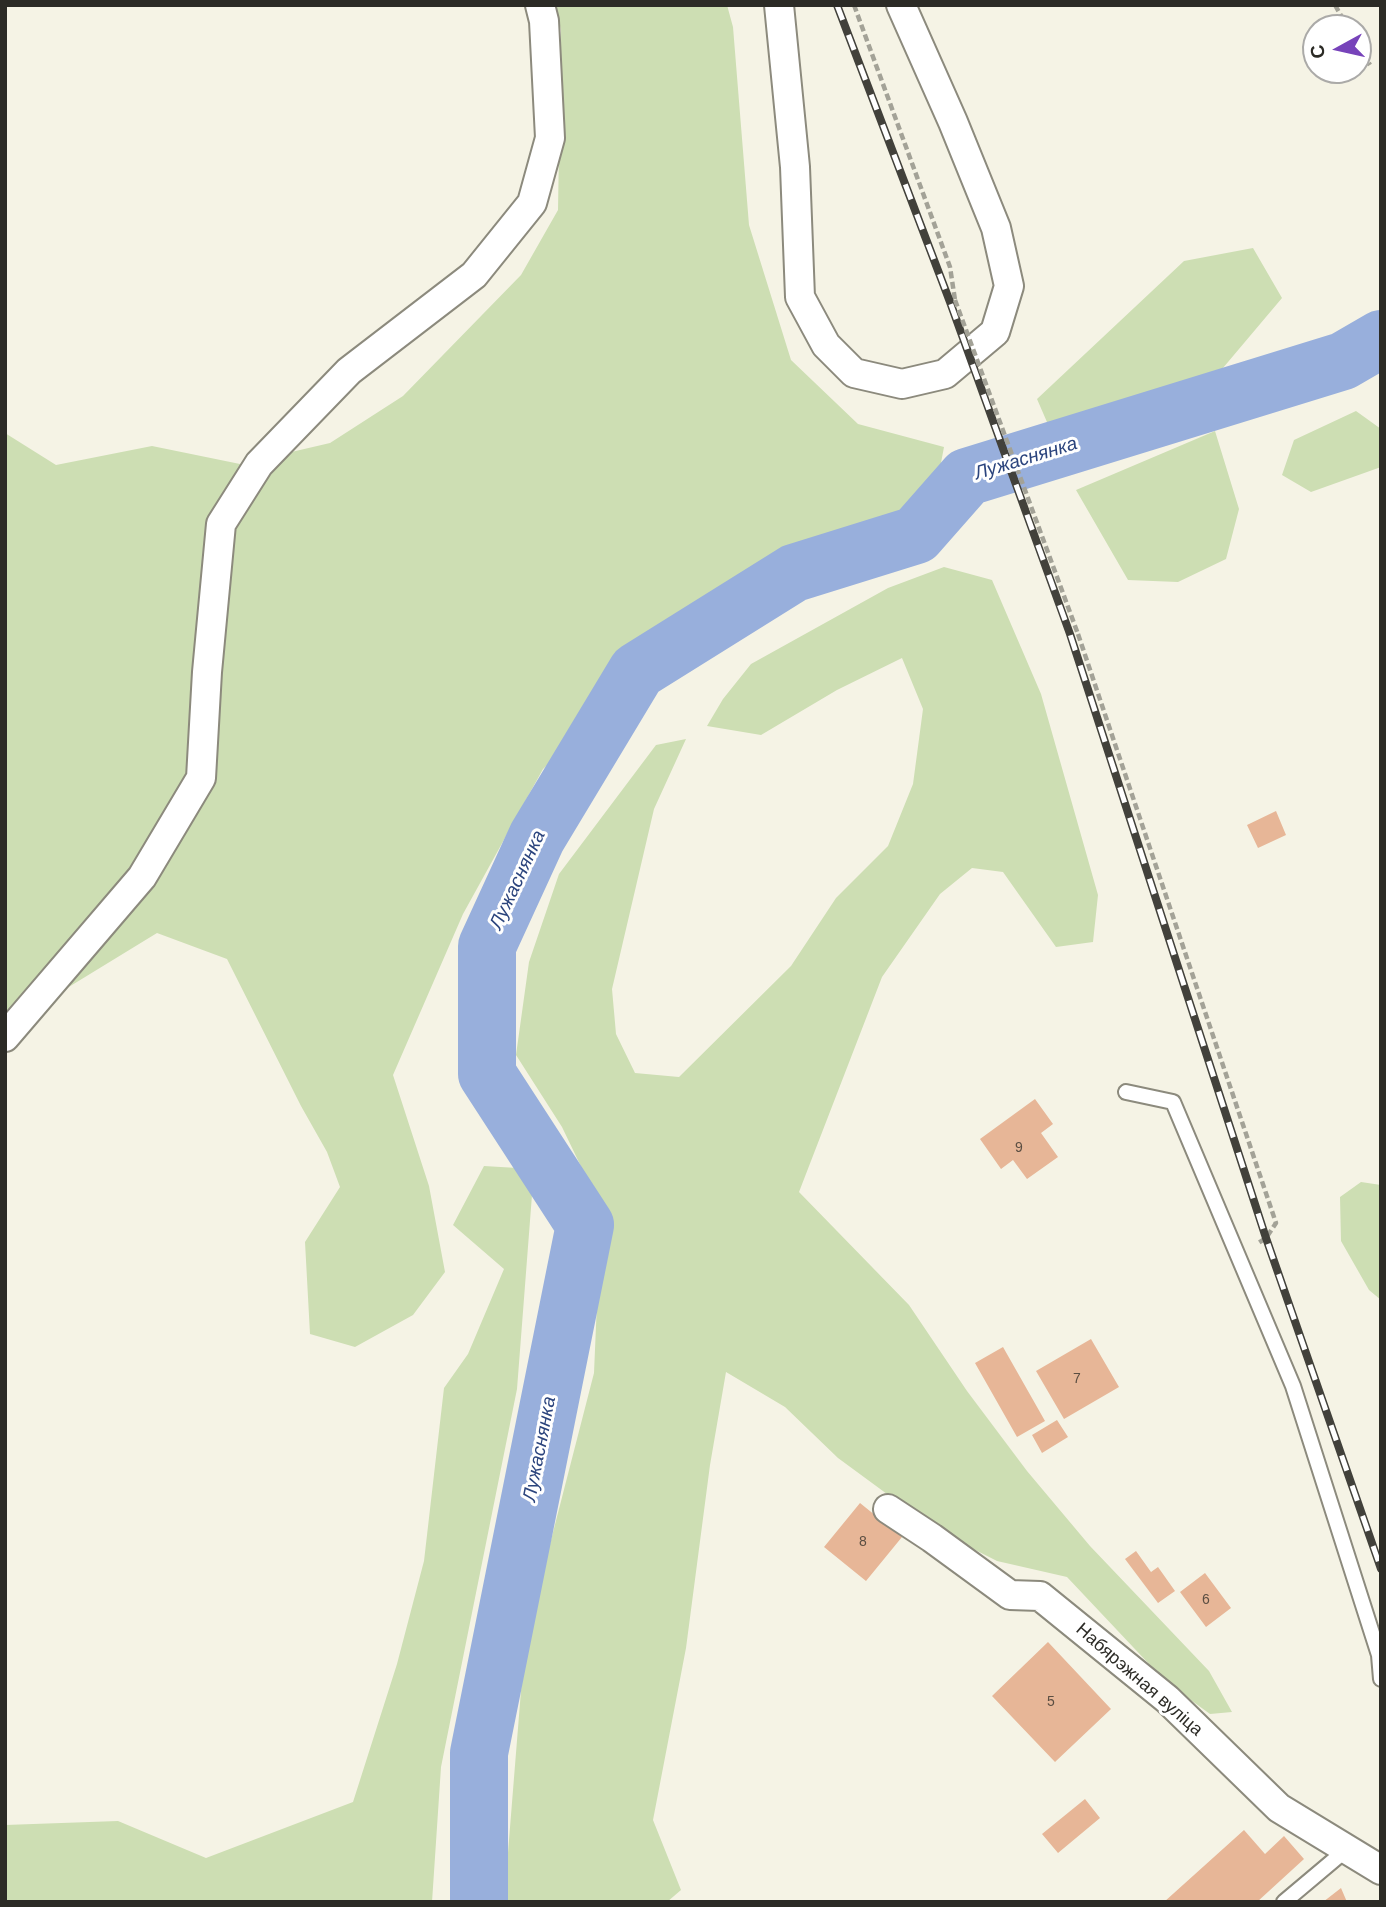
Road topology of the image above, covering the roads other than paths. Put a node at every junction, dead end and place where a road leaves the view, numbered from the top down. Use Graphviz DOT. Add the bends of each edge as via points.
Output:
graph roads {
  1 [pos="540,5"];
  2 [pos="779,5"];
  3 [pos="901,5"];
  4 [pos="5,1037"];
  5 [pos="1126,1092"];
  6 [pos="888,1509"];
  7 [pos="1381,1679"];
  8 [pos="1347,1849"];
  9 [pos="1381,1870"];
  10 [pos="1284,1902"];
  1 -- 4 [label="street" via="550,138 532,203 474,275 349,372 259,464 221,524 201,778 142,877"];
  2 -- 3 [label="street" via="795,167 800,297 826,345 854,373 902,384 945,374 995,332 1009,286 996,228"];
  5 -- 7 [label="lane" via="1173,1102 1293,1386 1379,1655"];
  6 -- 8 [label="street, Набярэжная вуліца" via="1010,1595 1040,1596 1167,1699 1279,1808"];
  8 -- 9 [label="street, Набярэжная вуліца"];
  8 -- 10 [label="lane"];
}
